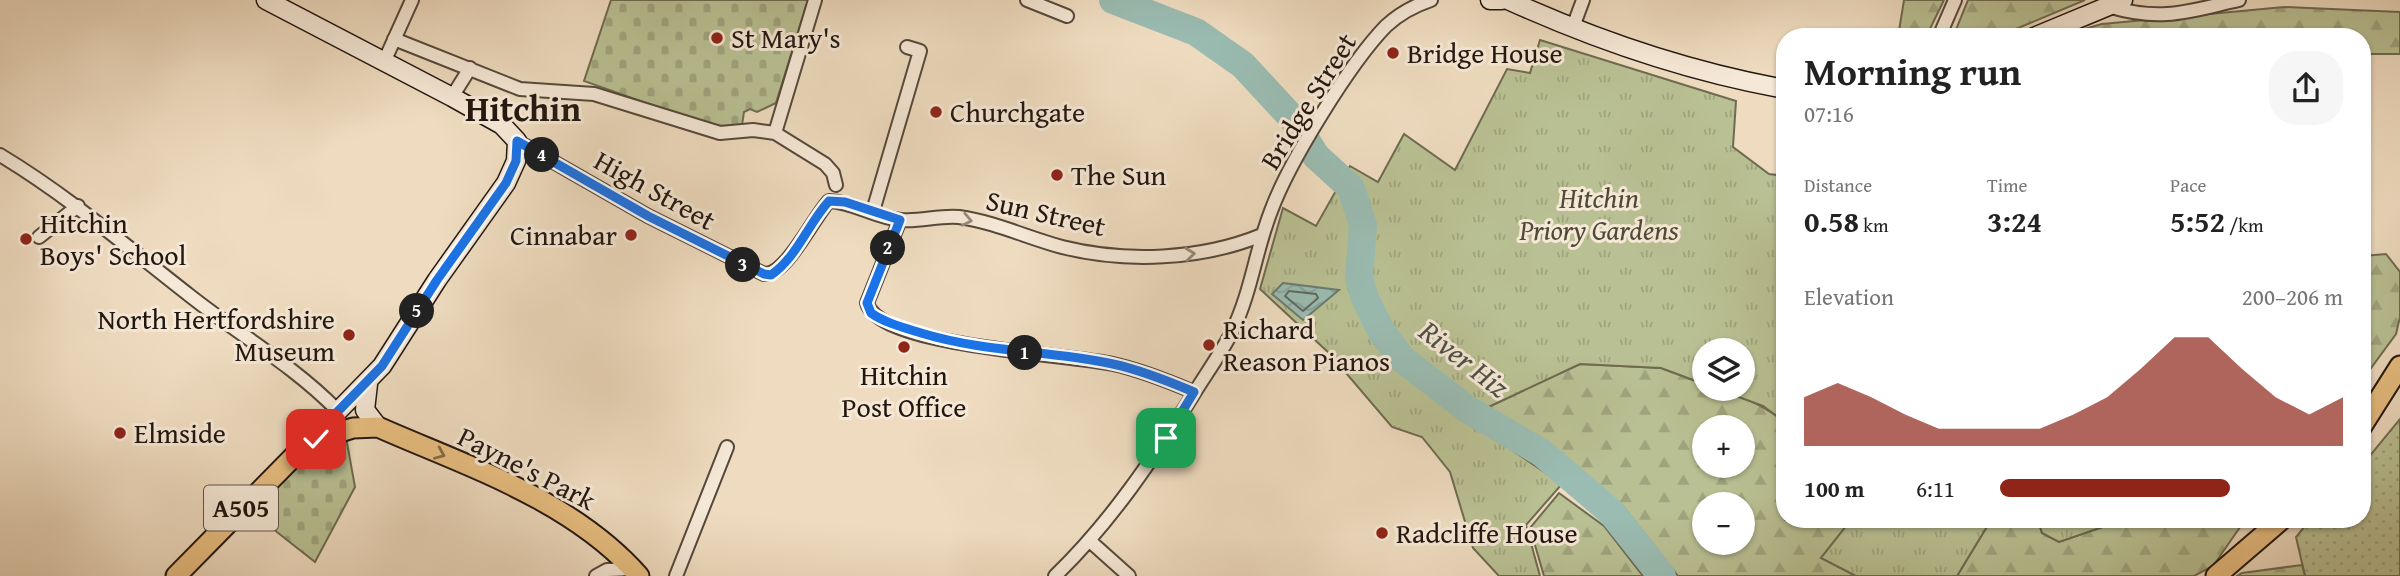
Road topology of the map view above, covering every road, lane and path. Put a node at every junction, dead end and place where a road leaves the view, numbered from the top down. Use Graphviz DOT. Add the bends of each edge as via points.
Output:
graph roads {
  1 [pos="266,0"];
  2 [pos="412,0"];
  3 [pos="815,0"];
  4 [pos="1027,0"];
  5 [pos="1431,0"];
  6 [pos="1490,0"];
  7 [pos="1502,0"];
  8 [pos="1508,0"];
  9 [pos="1583,0"];
  10 [pos="1955,0"];
  11 [pos="2239,0"];
  12 [pos="1415,2"];
  13 [pos="2117,4"];
  14 [pos="1067,16"];
  15 [pos="1573,27"];
  16 [pos="1943,28"];
  17 [pos="2057,28"];
  18 [pos="394,38"];
  19 [pos="907,47"];
  20 [pos="384,62"];
  21 [pos="470,68"];
  22 [pos="1776,87"];
  23 [pos="452,97"];
  24 [pos="775,133"];
  25 [pos="517,141"];
  26 [pos="0,155"];
  27 [pos="836,185"];
  28 [pos="78,206"];
  29 [pos="873,211"];
  30 [pos="900,220"];
  31 [pos="1262,236"];
  32 [pos="39,237"];
  33 [pos="2400,366"];
  34 [pos="368,384"];
  35 [pos="1194,392"];
  36 [pos="337,410"];
  37 [pos="365,410"];
  38 [pos="2371,412"];
  39 [pos="378,427"];
  40 [pos="308,442"];
  41 [pos="727,447"];
  42 [pos="2272,528"];
  43 [pos="1091,542"];
  44 [pos="636,573"];
  45 [pos="176,576"];
  46 [pos="596,576"];
  47 [pos="676,576"];
  48 [pos="1055,576"];
  49 [pos="1129,576"];
  50 [pos="2216,576"];
  1 -- 20 [label="street"];
  2 -- 18 [label="street"];
  3 -- 24 [label="street"];
  4 -- 14 [label="street"];
  5 -- 12 [label="street, Bridge Street"];
  6 -- 7 [label="street"];
  8 -- 15 [label="street"];
  9 -- 15 [label="street"];
  10 -- 16 [label="street"];
  11 -- 13 [label="street" via="2172,15 2143,16"];
  12 -- 31 [label="street, Bridge Street" via="1385,27 1322,117 1272,207"];
  13 -- 17 [label="street"];
  15 -- 22 [label="street" via="1696,71"];
  18 -- 20 [label="street"];
  18 -- 21 [label="street"];
  19 -- 29 [label="street" via="920,51"];
  20 -- 23 [label="street"];
  21 -- 23 [label="street"];
  21 -- 24 [label="street" via="520,89 594,94 720,133"];
  23 -- 25 [label="street" via="502,125"];
  24 -- 27 [label="street" via="825,164"];
  25 -- 29 [label="street, High Street" via="670,227 771,275 784,266 829,201"];
  25 -- 34 [label="street" via="516,161 506,183"];
  26 -- 28 [label="street"];
  28 -- 32 [label="street"];
  28 -- 36 [label="street" via="188,295 312,384"];
  29 -- 30 [label="street"];
  30 -- 31 [label="street, Sun Street, one-way" via="962,218 1062,247 1146,256 1204,253"];
  30 -- 35 [label="street" via="867,303 876,317 947,341 996,351 1112,363"];
  31 -- 35 [label="street, Bridge Street" via="1250,291 1231,334"];
  33 -- 38 [label="main road"];
  34 -- 36 [label="street"];
  34 -- 37 [label="street"];
  35 -- 43 [label="street, Bridge Street"];
  36 -- 37 [label="street" via="350,405"];
  36 -- 40 [label="street"];
  37 -- 39 [label="street"];
  39 -- 40 [label="main road, A505" via="353,428"];
  39 -- 44 [label="main road, Payne's Park, one-way" via="560,510 607,543"];
  40 -- 45 [label="main road, A505"];
  41 -- 47 [label="street"];
  42 -- 50 [label="main road"];
  43 -- 48 [label="street, Bridge Street"];
  43 -- 49 [label="street"];
  44 -- 46 [label="street" via="607,570"];
}
